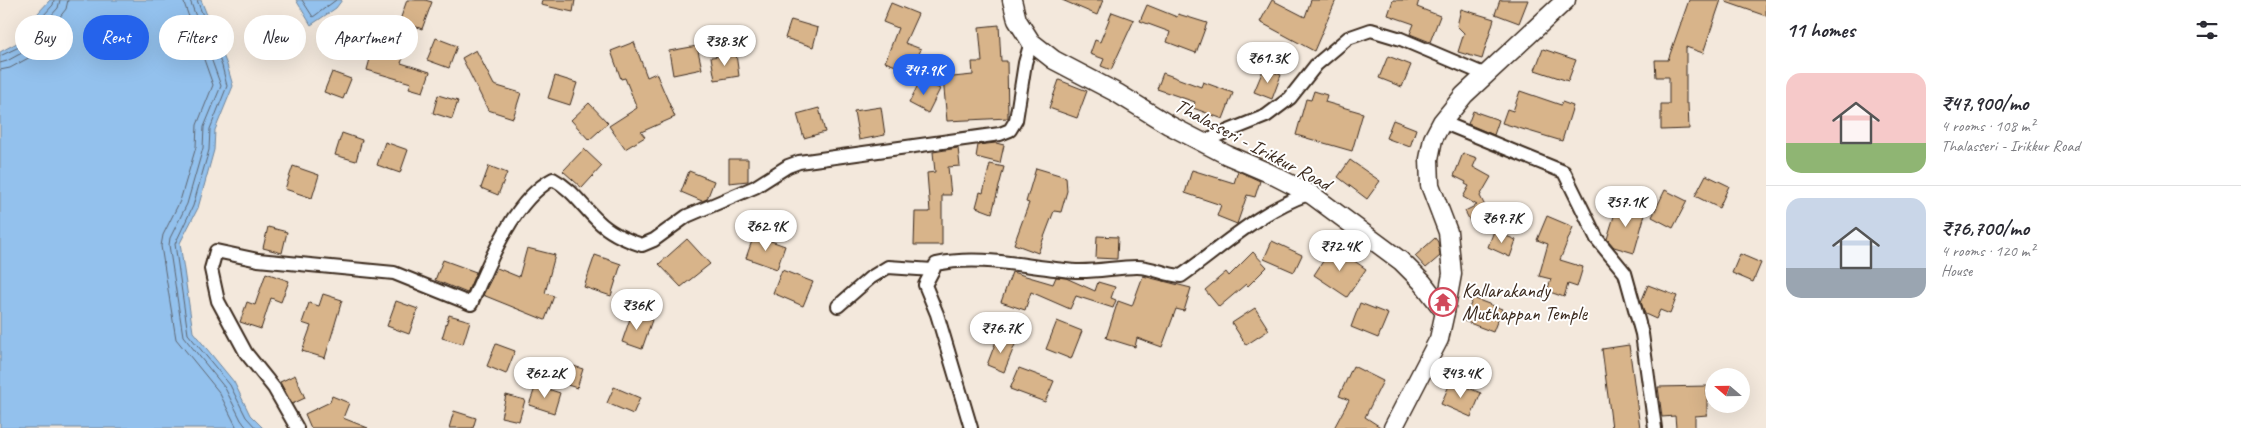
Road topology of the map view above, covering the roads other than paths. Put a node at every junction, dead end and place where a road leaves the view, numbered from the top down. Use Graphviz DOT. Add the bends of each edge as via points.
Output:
graph roads {
  1 [pos="1012,0"];
  2 [pos="1566,0"];
  3 [pos="1031,42"];
  4 [pos="1486,75"];
  5 [pos="1442,122"];
  6 [pos="1201,142"];
  7 [pos="1308,194"];
  8 [pos="933,270"];
  9 [pos="838,306"];
  10 [pos="1445,312"];
  11 [pos="297,428"];
  12 [pos="971,428"];
  13 [pos="1393,428"];
  14 [pos="1655,428"];
  1 -- 3 [label="main road, Thalasseri - Irikkur Road" via="1016,20"];
  2 -- 4 [label="main road"];
  3 -- 6 [label="main road, Thalasseri - Irikkur Road" via="1054,60"];
  3 -- 11 [label="street" via="1019,110 1010,130 799,162 755,187 687,216 642,245 620,238 599,222 563,184 553,179 542,184 503,236 471,304 394,273 258,260 216,251 210,269 218,301 246,353 274,388"];
  4 -- 5 [label="main road"];
  4 -- 6 [label="street" via="1371,30 1348,38 1316,66 1290,98 1266,116"];
  5 -- 10 [label="main road" via="1433,139 1428,172 1448,232 1452,274"];
  5 -- 14 [label="street" via="1564,172 1597,239 1625,273 1642,334"];
  6 -- 7 [label="main road, Thalasseri - Irikkur Road" via="1269,172"];
  7 -- 8 [label="street" via="1276,207 1181,276 1154,268 1077,271 960,259 936,264"];
  7 -- 10 [label="main road, Thalasseri - Irikkur Road" via="1401,261"];
  8 -- 9 [label="street" via="888,267"];
  8 -- 12 [label="street" via="925,285 937,314"];
  10 -- 13 [label="main road" via="1439,339"];
}
